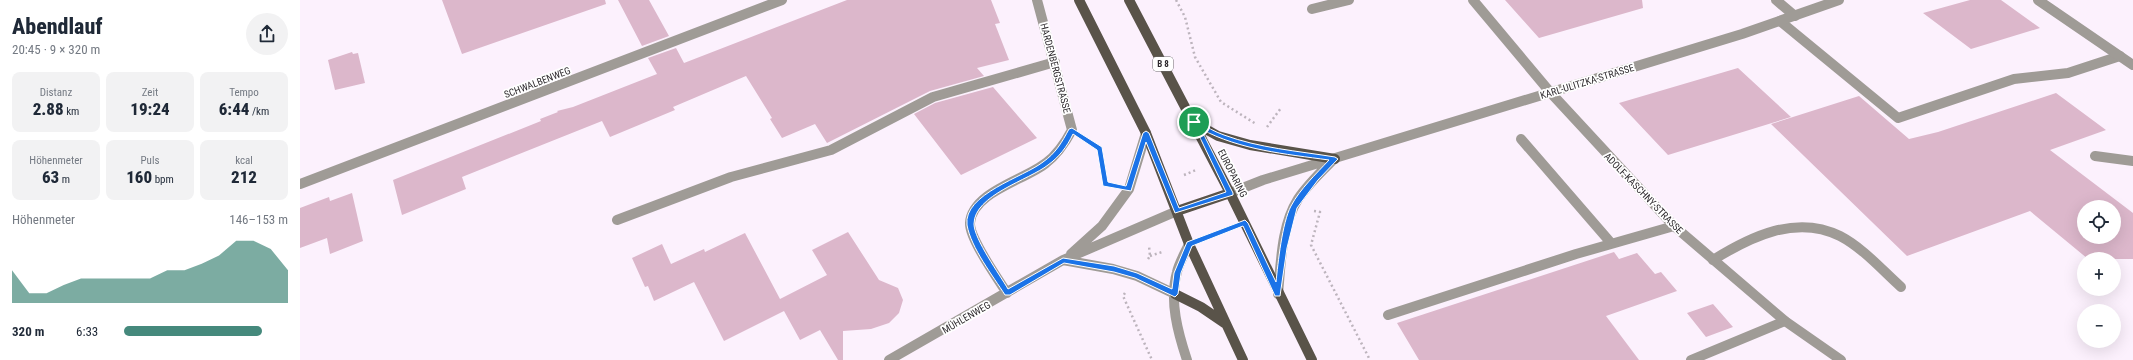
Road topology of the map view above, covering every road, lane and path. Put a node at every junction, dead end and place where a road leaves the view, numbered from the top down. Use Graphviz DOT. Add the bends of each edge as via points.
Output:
graph roads {
  1 [pos="782,0"];
  2 [pos="1037,0"];
  3 [pos="1079,0"];
  4 [pos="1129,0"];
  5 [pos="1176,0"];
  6 [pos="1349,0"];
  7 [pos="1472,0"];
  8 [pos="1776,0"];
  9 [pos="1839,0"];
  10 [pos="2042,1"];
  11 [pos="1312,9"];
  12 [pos="1795,16"];
  13 [pos="1780,21"];
  14 [pos="2120,56"];
  15 [pos="1056,62"];
  16 [pos="2133,65"];
  17 [pos="1550,92"];
  18 [pos="1194,122"];
  19 [pos="1259,125"];
  20 [pos="1072,130"];
  21 [pos="1146,133"];
  22 [pos="1521,139"];
  23 [pos="2095,156"];
  24 [pos="1335,159"];
  25 [pos="2133,161"];
  26 [pos="300,184"];
  27 [pos="1129,189"];
  28 [pos="1230,193"];
  29 [pos="1294,207"];
  30 [pos="1177,211"];
  31 [pos="617,220"];
  32 [pos="1245,223"];
  33 [pos="1674,226"];
  34 [pos="1611,243"];
  35 [pos="1189,244"];
  36 [pos="1150,256"];
  37 [pos="1063,260"];
  38 [pos="1713,260"];
  39 [pos="1137,276"];
  40 [pos="1901,287"];
  41 [pos="1007,293"];
  42 [pos="1175,294"];
  43 [pos="1278,294"];
  44 [pos="1388,315"];
  45 [pos="1785,321"];
  46 [pos="1226,325"];
  47 [pos="889,360"];
  48 [pos="1152,360"];
  49 [pos="1187,360"];
  50 [pos="1243,360"];
  51 [pos="1312,360"];
  52 [pos="1370,360"];
  53 [pos="1691,360"];
  54 [pos="1841,360"];
  1 -- 26 [label="street, SCHWALBENWEG"];
  2 -- 15 [label="street, HARDENBERGSTRASSE"];
  3 -- 21 [label="main road"];
  4 -- 18 [label="main road, EUROPARING / B 8"];
  5 -- 19 [label="path" via="1185,17 1195,57 1222,102"];
  6 -- 11 [label="street"];
  7 -- 17 [label="street, ADOLF-KASCHNY-STRASSE"];
  8 -- 12 [label="street"];
  9 -- 12 [label="street, KARL-ULITZKA-STRASSE"];
  10 -- 14 [label="street"];
  12 -- 13 [label="street, KARL-ULITZKA-STRASSE"];
  13 -- 14 [label="street" via="1898,118 2014,79 2068,73"];
  13 -- 17 [label="street, KARL-ULITZKA-STRASSE"];
  14 -- 16 [label="street"];
  15 -- 20 [label="street, HARDENBERGSTRASSE"];
  15 -- 31 [label="street" via="933,97 832,150 731,177"];
  17 -- 24 [label="street, KARL-ULITZKA-STRASSE"];
  17 -- 33 [label="street, ADOLF-KASCHNY-STRASSE"];
  18 -- 24 [label="main road" via="1235,142"];
  18 -- 28 [label="main road, EUROPARING / B 8"];
  20 -- 27 [label="path" via="1100,148 1105,184"];
  20 -- 41 [label="street" via="1063,147 1045,164 996,191 975,207 970,224 976,242"];
  21 -- 27 [label="street, MÜHLENWEG"];
  21 -- 30 [label="main road"];
  22 -- 34 [label="street"];
  23 -- 25 [label="street"];
  24 -- 28 [label="street, KARL-ULITZKA-STRASSE" via="1263,180"];
  24 -- 29 [label="street, KARL-ULITZKA-STRASSE" via="1304,192"];
  27 -- 37 [label="street, MÜHLENWEG" via="1102,226"];
  28 -- 30 [label="main road"];
  28 -- 32 [label="main road, EUROPARING / B 8"];
  29 -- 43 [label="street, KARL-ULITZKA-STRASSE" via="1285,241"];
  29 -- 52 [label="path" via="1320,212 1311,245"];
  30 -- 35 [label="main road"];
  30 -- 37 [label="street, MÜHLENWEG"];
  32 -- 35 [label="path"];
  32 -- 43 [label="main road, EUROPARING / B 8"];
  33 -- 34 [label="street"];
  33 -- 38 [label="street, ADOLF-KASCHNY-STRASSE"];
  34 -- 44 [label="street"];
  35 -- 36 [label="path"];
  35 -- 42 [label="street" via="1177,273"];
  35 -- 46 [label="main road"];
  37 -- 39 [label="street"];
  37 -- 41 [label="street, MÜHLENWEG"];
  38 -- 40 [label="street" via="1753,237 1790,227 1813,228 1836,234 1849,241"];
  38 -- 45 [label="street, ADOLF-KASCHNY-STRASSE"];
  39 -- 42 [label="street"];
  39 -- 48 [label="path" via="1123,296"];
  41 -- 47 [label="street, MÜHLENWEG"];
  42 -- 46 [label="main road" via="1201,307"];
  42 -- 49 [label="street" via="1180,341"];
  43 -- 51 [label="main road, EUROPARING / B 8"];
  45 -- 53 [label="street"];
  45 -- 54 [label="street, ADOLF-KASCHNY-STRASSE"];
  46 -- 50 [label="main road"];
}
